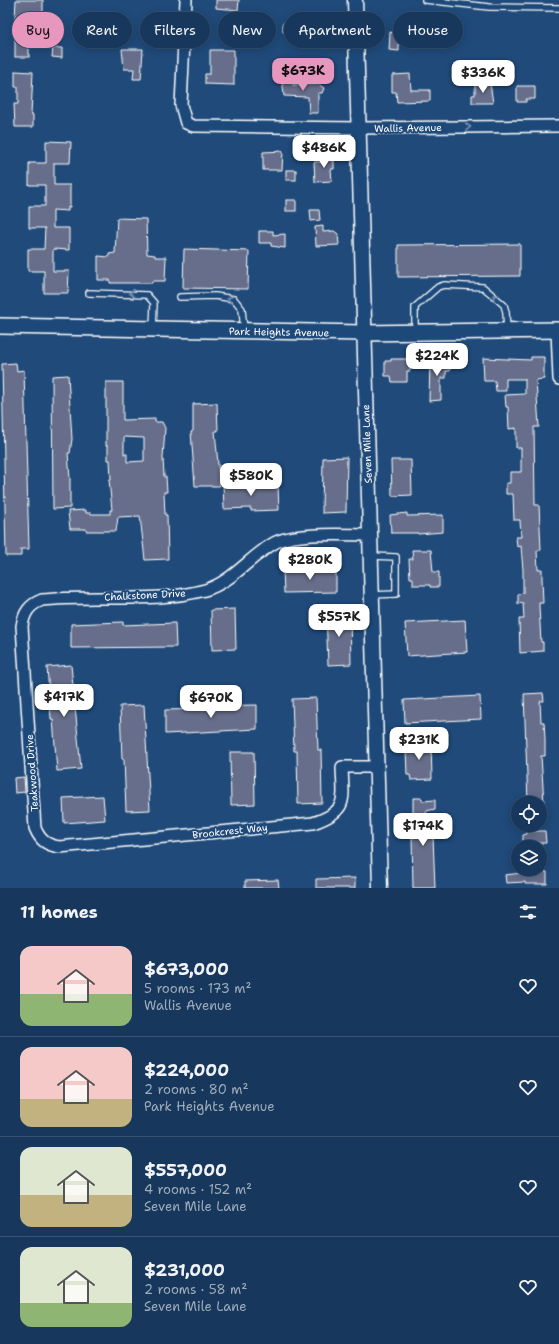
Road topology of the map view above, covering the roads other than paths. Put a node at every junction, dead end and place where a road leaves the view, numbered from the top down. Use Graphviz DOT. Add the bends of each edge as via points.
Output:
graph roads {
  1 [pos="186,0"];
  2 [pos="355,0"];
  3 [pos="425,0"];
  4 [pos="559,8"];
  5 [pos="559,126"];
  6 [pos="359,128"];
  7 [pos="89,293"];
  8 [pos="180,297"];
  9 [pos="0,326"];
  10 [pos="153,329"];
  11 [pos="558,330"];
  12 [pos="244,331"];
  13 [pos="506,331"];
  14 [pos="415,332"];
  15 [pos="364,333"];
  16 [pos="559,379"];
  17 [pos="369,535"];
  18 [pos="370,556"];
  19 [pos="371,595"];
  20 [pos="28,609"];
  21 [pos="376,767"];
  22 [pos="42,841"];
  23 [pos="380,888"];
  1 -- 6 [label="street, Wallis Avenue" via="181,105 186,123 203,127"];
  2 -- 6 [label="street, Seven Mile Lane"];
  3 -- 4 [label="lane" via="489,7"];
  6 -- 5 [label="street, Wallis Avenue, one-way"];
  6 -- 15 [label="street, Seven Mile Lane"];
  10 -- 7 [label="lane, one-way" via="154,302 147,295"];
  12 -- 8 [label="lane, one-way" via="242,309 234,299 215,296"];
  9 -- 10 [label="main road, Park Heights Avenue"];
  10 -- 12 [label="main road, Park Heights Avenue"];
  11 -- 13 [label="main road, Park Heights Avenue"];
  11 -- 16 [label="street"];
  12 -- 15 [label="main road, Park Heights Avenue"];
  13 -- 14 [label="main road, Park Heights Avenue"];
  13 -- 14 [label="lane, one-way" via="504,305 488,291 478,286 444,285 432,290 415,307"];
  14 -- 15 [label="main road, Park Heights Avenue"];
  15 -- 17 [label="street, Seven Mile Lane"];
  17 -- 18 [label="street, Seven Mile Lane"];
  17 -- 20 [label="street, Chalkstone Drive" via="282,539 264,549 217,585 196,592 169,596 50,599 34,603"];
  18 -- 19 [label="street, Seven Mile Lane"];
  18 -- 19 [label="lane" via="396,557 396,594"];
  19 -- 21 [label="street, Seven Mile Lane"];
  20 -- 22 [label="street, Teakwood Drive" via="22,626 35,828"];
  21 -- 22 [label="street, Brookcrest Way" via="342,767 341,804 331,816 313,823 59,847"];
  21 -- 23 [label="street, Seven Mile Lane"];
}
